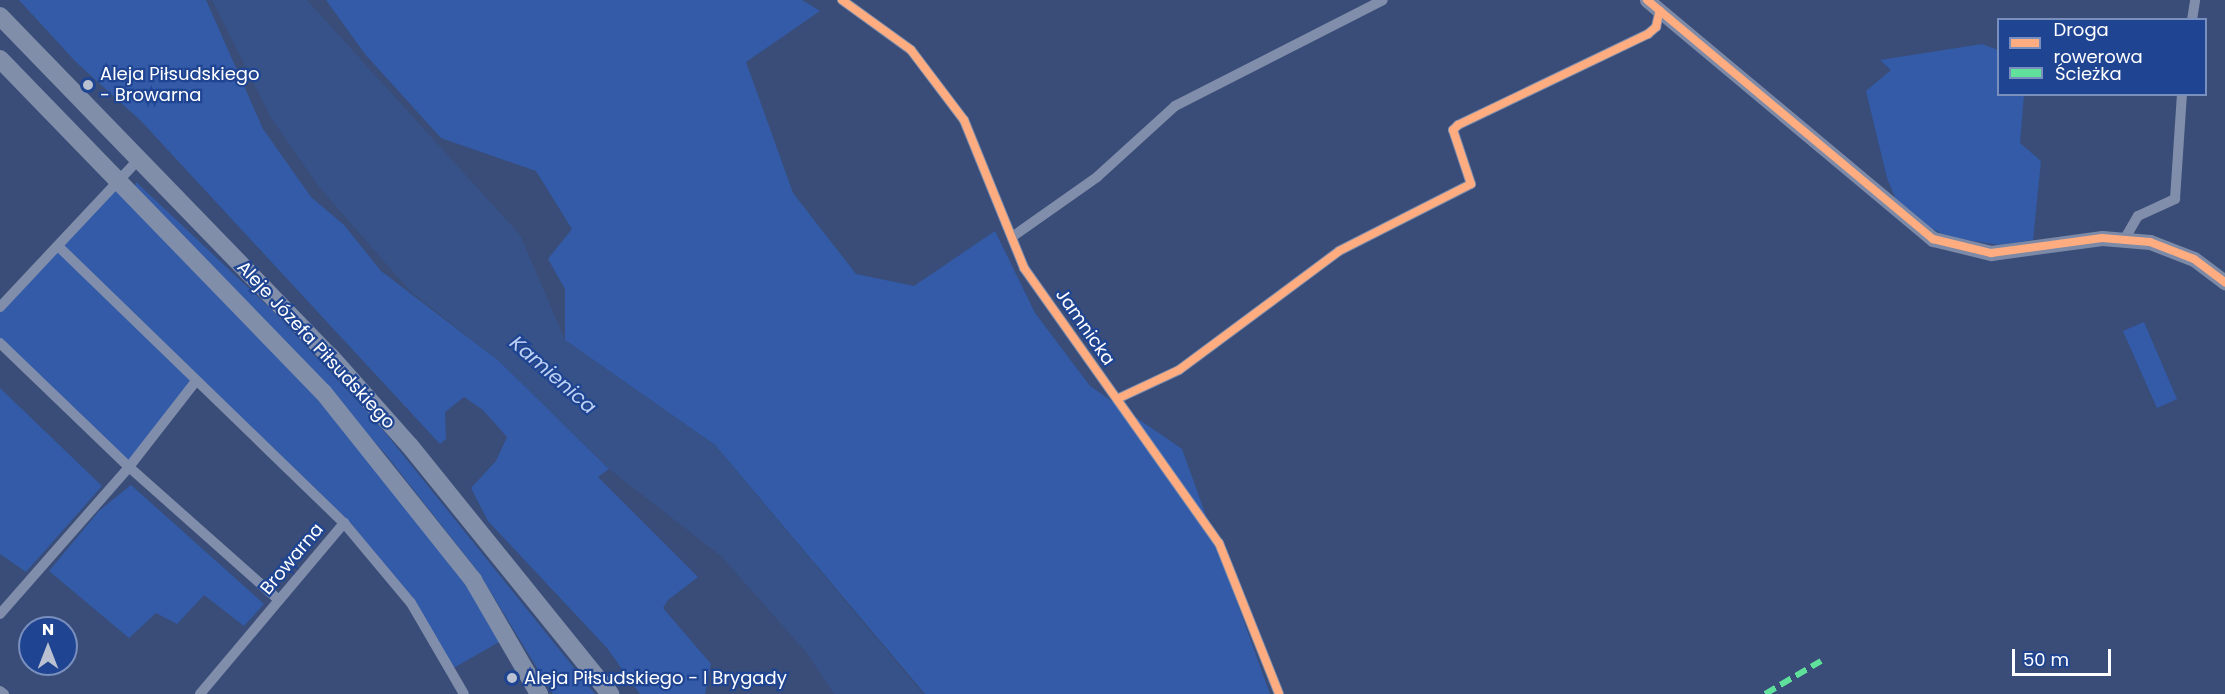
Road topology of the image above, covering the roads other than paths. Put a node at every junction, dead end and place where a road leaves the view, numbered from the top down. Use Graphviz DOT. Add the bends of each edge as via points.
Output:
graph roads {
  1 [pos="842,0"];
  2 [pos="1383,0"];
  3 [pos="1647,0"];
  4 [pos="2194,0"];
  5 [pos="1660,10"];
  6 [pos="0,16"];
  7 [pos="2192,18"];
  8 [pos="0,59"];
  9 [pos="2182,96"];
  10 [pos="139,159"];
  11 [pos="119,180"];
  12 [pos="1012,237"];
  13 [pos="2124,240"];
  14 [pos="58,246"];
  15 [pos="2225,282"];
  16 [pos="0,307"];
  17 [pos="0,343"];
  18 [pos="196,381"];
  19 [pos="1117,399"];
  20 [pos="129,467"];
  21 [pos="344,523"];
  22 [pos="279,600"];
  23 [pos="0,614"];
  24 [pos="0,691"];
  25 [pos="4,694"];
  26 [pos="200,694"];
  27 [pos="464,694"];
  28 [pos="539,694"];
  29 [pos="610,694"];
  30 [pos="1279,694"];
  1 -- 12 [label="street, Jamnicka" via="911,50 963,120"];
  2 -- 12 [label="street" via="1175,106 1097,177"];
  3 -- 5 [label="street"];
  4 -- 7 [label="street"];
  5 -- 13 [label="street" via="1933,239 1991,253 2103,238"];
  5 -- 19 [label="street" via="1656,27 1648,34 1458,124 1453,130 1471,183 1339,251 1179,370"];
  6 -- 10 [label="main road, Aleje Józefa Piłsudskiego"];
  8 -- 11 [label="main road, Aleje Józefa Piłsudskiego"];
  9 -- 13 [label="street" via="2175,199 2138,216"];
  10 -- 11 [label="street"];
  10 -- 29 [label="main road, Aleje Józefa Piłsudskiego" via="330,356 410,446"];
  11 -- 14 [label="street"];
  11 -- 28 [label="main road, Aleje Józefa Piłsudskiego" via="324,392 473,580"];
  12 -- 19 [label="street, Jamnicka" via="1024,268"];
  13 -- 15 [label="street" via="2150,242 2194,259"];
  14 -- 16 [label="street"];
  14 -- 18 [label="street"];
  17 -- 20 [label="street"];
  18 -- 20 [label="street"];
  18 -- 21 [label="street"];
  19 -- 30 [label="street, Jamnicka" via="1219,543"];
  20 -- 22 [label="street"];
  20 -- 23 [label="street"];
  21 -- 22 [label="street, Browarna"];
  21 -- 27 [label="street, Browarna" via="411,603"];
  22 -- 26 [label="street, Browarna"];
  24 -- 25 [label="street"];
}
